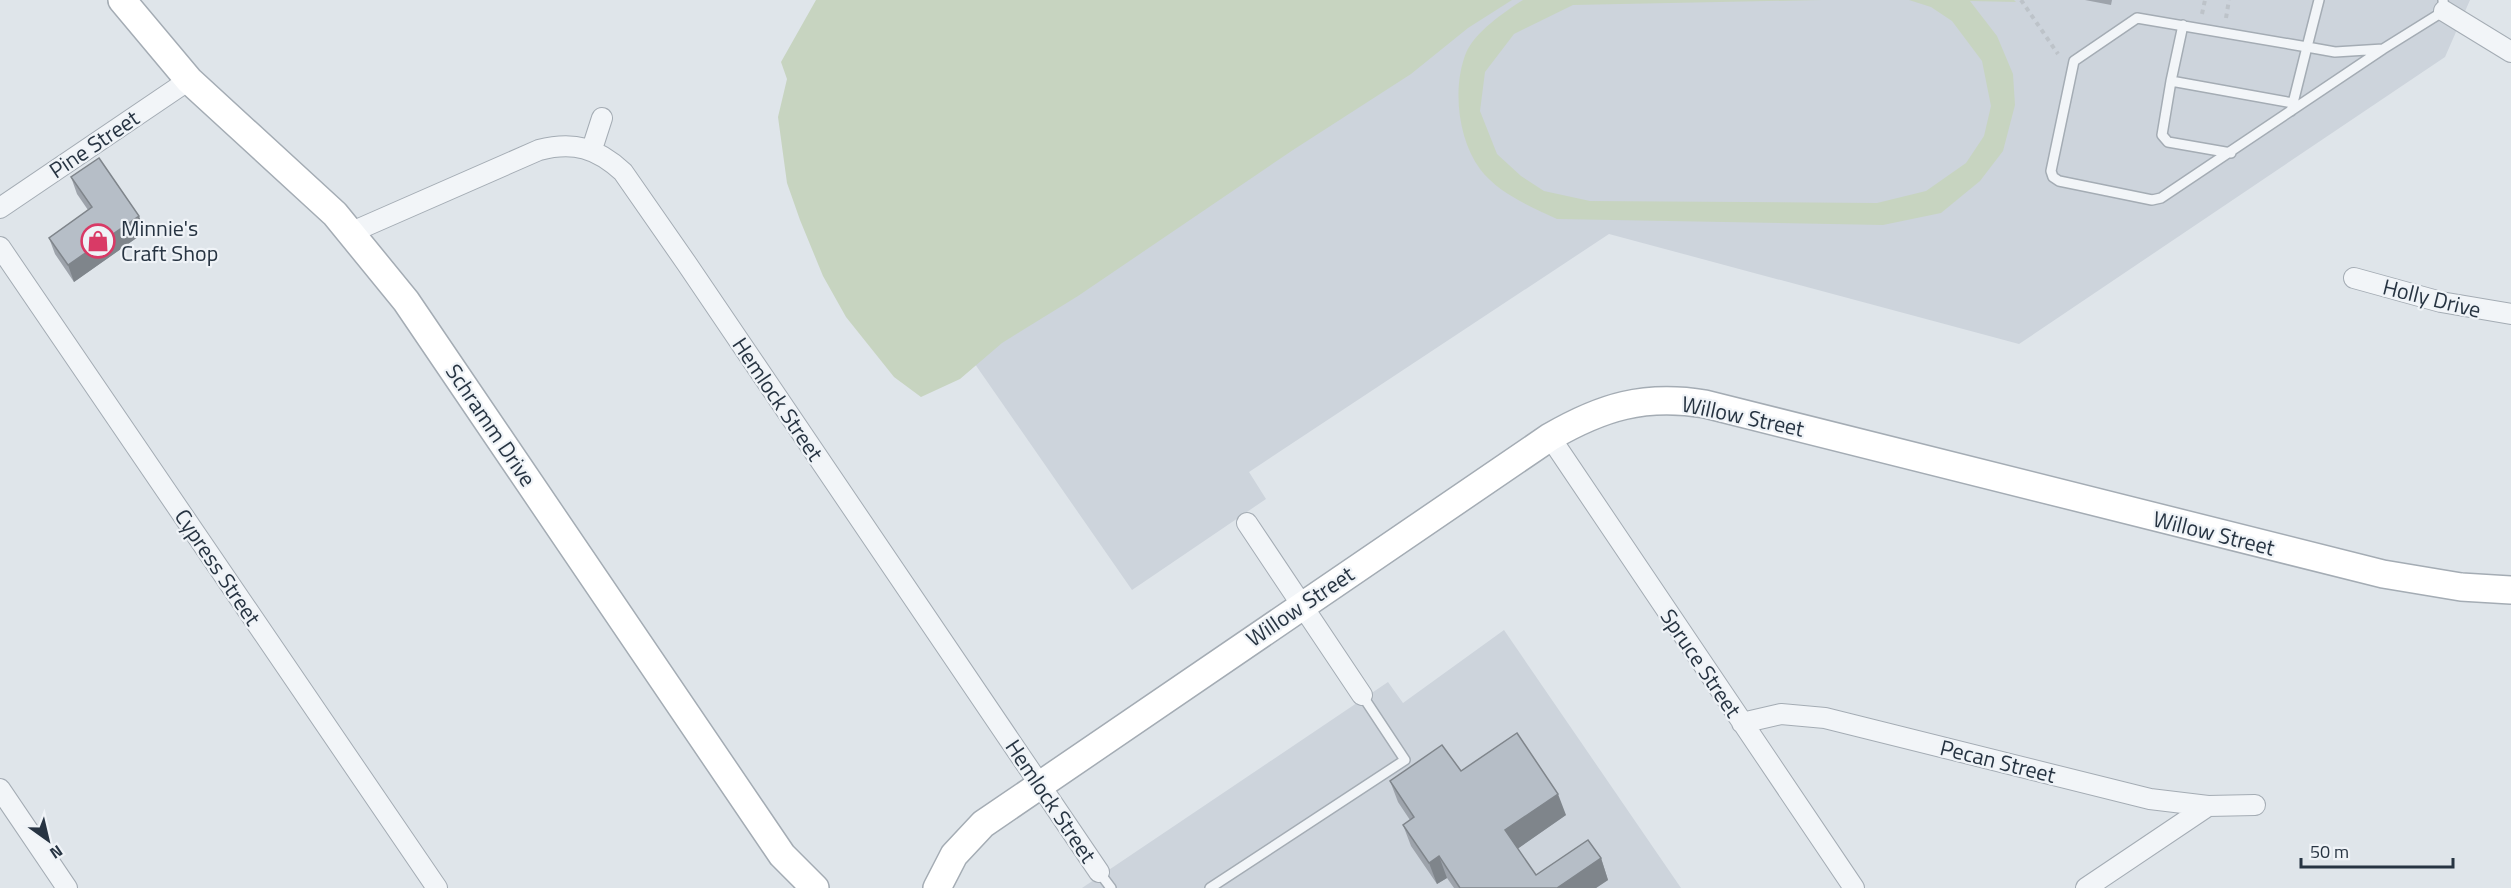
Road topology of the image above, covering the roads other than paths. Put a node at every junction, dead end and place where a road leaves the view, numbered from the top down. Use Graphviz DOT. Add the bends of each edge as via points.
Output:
graph roads {
  1 [pos="122,0"];
  2 [pos="2319,0"];
  3 [pos="2443,5"];
  4 [pos="2183,25"];
  5 [pos="2307,47"];
  6 [pos="2384,49"];
  7 [pos="2511,52"];
  8 [pos="189,80"];
  9 [pos="2170,81"];
  10 [pos="2292,107"];
  11 [pos="602,118"];
  12 [pos="592,149"];
  13 [pos="2231,153"];
  14 [pos="0,208"];
  15 [pos="352,232"];
  16 [pos="0,247"];
  17 [pos="2354,278"];
  18 [pos="2511,314"];
  19 [pos="1550,437"];
  20 [pos="1247,523"];
  21 [pos="2511,590"];
  22 [pos="1302,605"];
  23 [pos="1362,695"];
  24 [pos="1742,723"];
  25 [pos="1039,785"];
  26 [pos="0,789"];
  27 [pos="2255,805"];
  28 [pos="2208,806"];
  29 [pos="1099,872"];
  30 [pos="67,888"];
  31 [pos="437,888"];
  32 [pos="815,888"];
  33 [pos="937,888"];
  34 [pos="1111,888"];
  35 [pos="1210,888"];
  36 [pos="1854,888"];
  37 [pos="2086,888"];
  1 -- 8 [label="street, Schramm Drive"];
  2 -- 5 [label="lane"];
  3 -- 6 [label="lane"];
  3 -- 7 [label="street"];
  4 -- 5 [label="lane"];
  4 -- 9 [label="lane"];
  4 -- 13 [label="lane" via="2144,18 2131,20 2074,61 2051,171 2053,177 2152,200 2169,194"];
  5 -- 6 [label="lane" via="2335,52"];
  5 -- 10 [label="lane"];
  6 -- 10 [label="lane"];
  8 -- 14 [label="street, Pine Street"];
  8 -- 15 [label="street, Schramm Drive"];
  9 -- 10 [label="lane"];
  9 -- 13 [label="lane" via="2162,135 2168,142"];
  10 -- 13 [label="lane"];
  11 -- 12 [label="street"];
  12 -- 15 [label="street" via="579,145 539,150"];
  12 -- 25 [label="street, Hemlock Street" via="611,161 635,191"];
  15 -- 32 [label="street, Schramm Drive" via="458,375 782,855"];
  16 -- 31 [label="street, Cypress Street"];
  17 -- 18 [label="street, Holly Drive" via="2441,302"];
  19 -- 21 [label="street, Willow Street" via="1614,407 1653,401 1705,404 2383,574 2461,587"];
  19 -- 22 [label="street, Willow Street"];
  19 -- 24 [label="street, Spruce Street"];
  20 -- 22 [label="street"];
  22 -- 23 [label="street"];
  22 -- 25 [label="street, Willow Street"];
  23 -- 35 [label="lane" via="1405,760"];
  24 -- 28 [label="street, Pecan Street" via="1781,714 1825,718 2150,799"];
  24 -- 36 [label="street, Spruce Street"];
  25 -- 29 [label="street, Hemlock Street"];
  25 -- 33 [label="street, Willow Street" via="962,843"];
  26 -- 30 [label="street"];
  27 -- 28 [label="street, Pecan Street"];
  28 -- 37 [label="street"];
  29 -- 34 [label="lane"];
}
